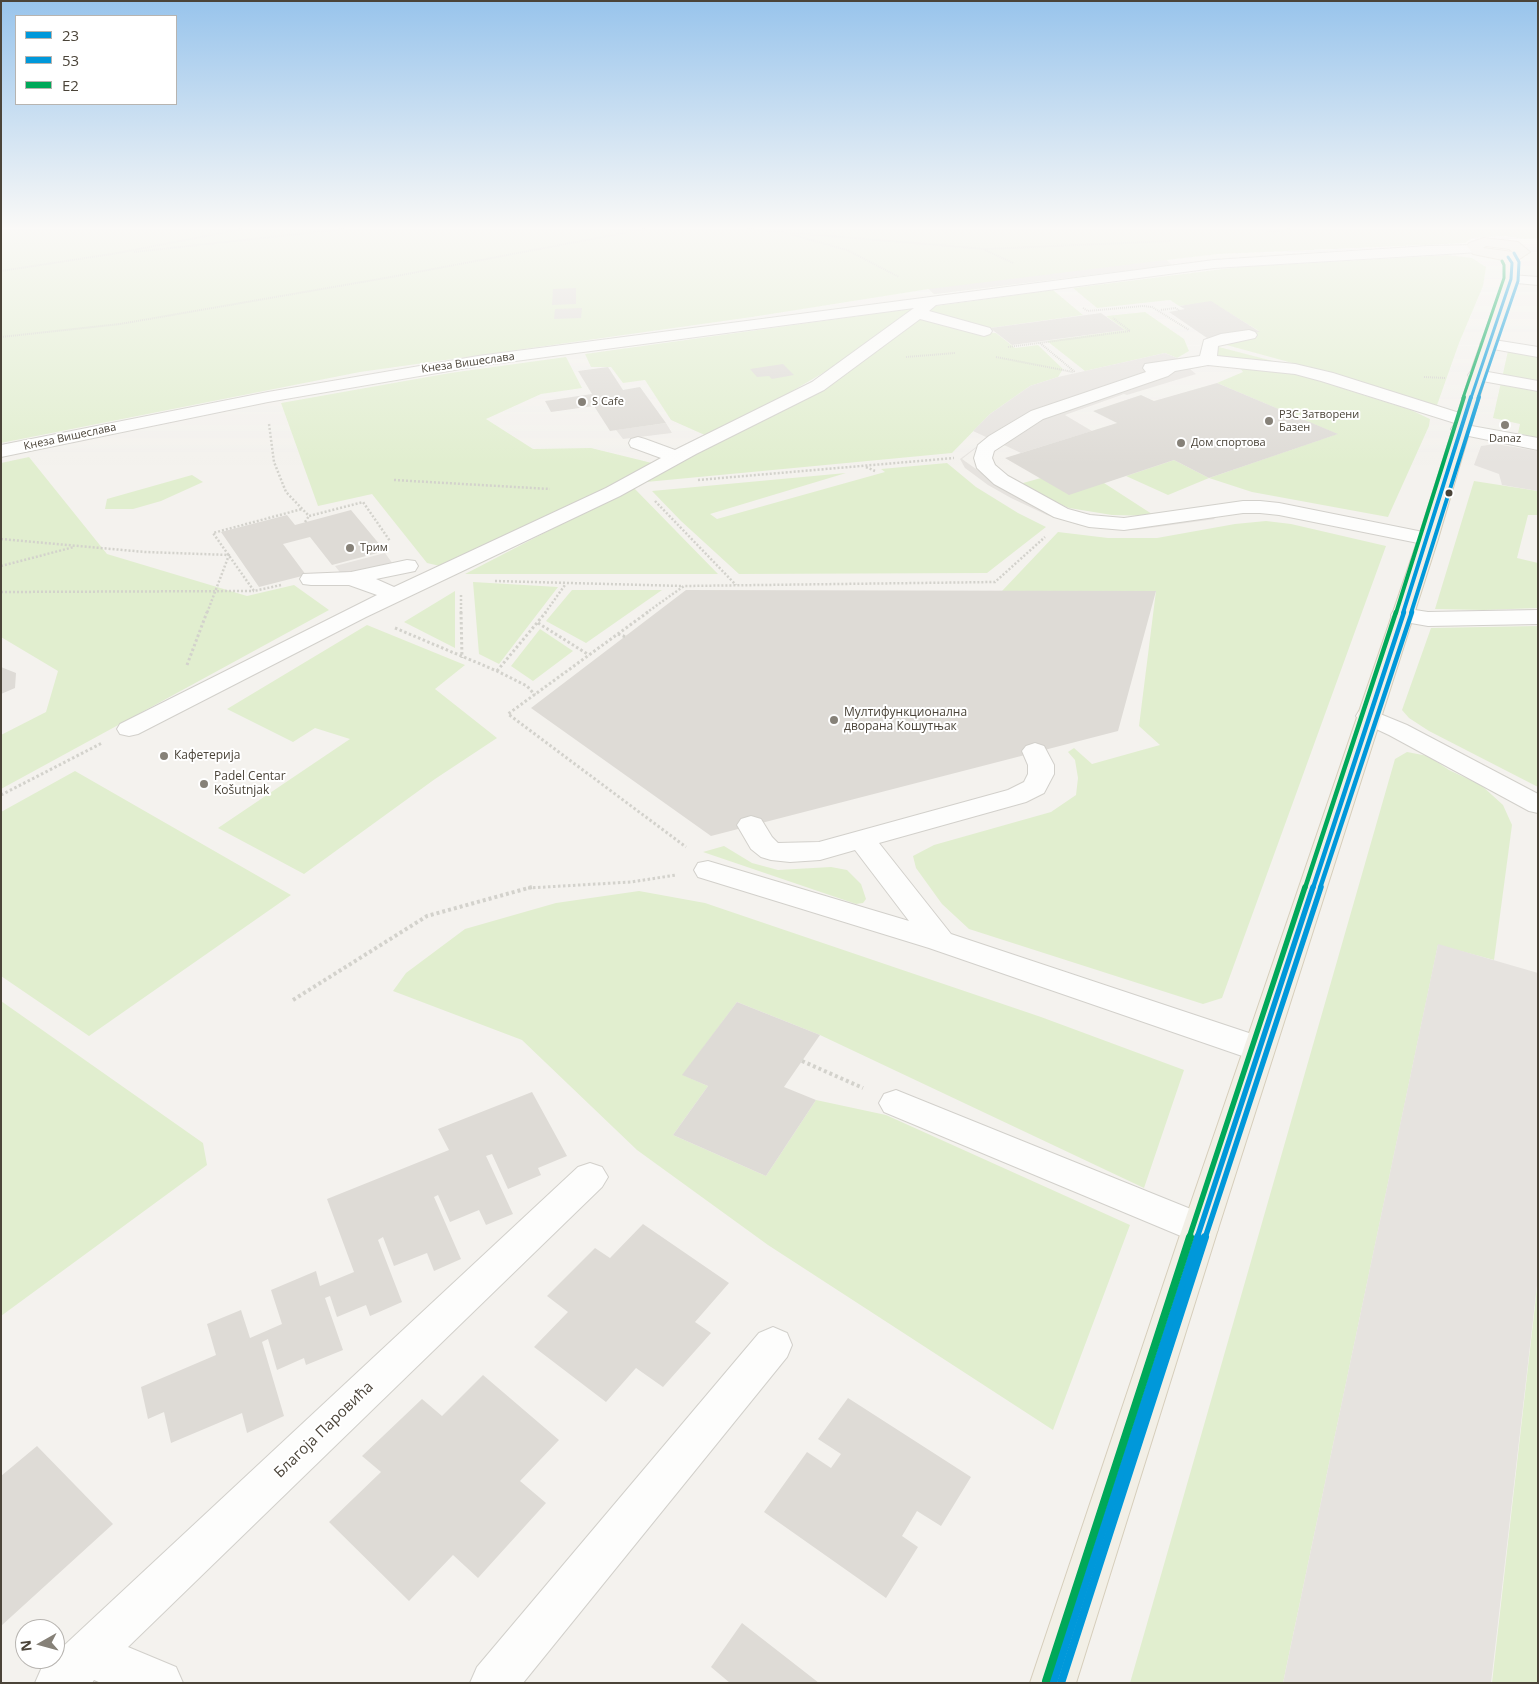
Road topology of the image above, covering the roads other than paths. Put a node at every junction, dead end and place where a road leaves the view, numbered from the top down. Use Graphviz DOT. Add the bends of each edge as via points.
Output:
graph roads {
  1 [pos="921,307"];
  2 [pos="916,308"];
  3 [pos="923,308"];
  4 [pos="1502,308"];
  5 [pos="984,330"];
  6 [pos="1249,335"];
  7 [pos="1488,344"];
  8 [pos="1538,352"];
  9 [pos="1208,360"];
  10 [pos="1477,375"];
  11 [pos="1538,386"];
  12 [pos="1462,424"];
  13 [pos="638,443"];
  14 [pos="1538,444"];
  15 [pos="1,451"];
  16 [pos="676,457"];
  17 [pos="1428,539"];
  18 [pos="351,578"];
  19 [pos="434,578"];
  20 [pos="311,579"];
  21 [pos="394,596"];
  22 [pos="1402,615"];
  23 [pos="1538,616"];
  24 [pos="1368,716"];
  25 [pos="129,729"];
  26 [pos="1035,751"];
  27 [pos="1538,805"];
  28 [pos="751,825"];
  29 [pos="861,839"];
  30 [pos="708,870"];
  31 [pos="940,941"];
  32 [pos="1259,1049"];
  33 [pos="896,1103"];
  34 [pos="590,1177"];
  35 [pos="1200,1229"];
  36 [pos="773,1345"];
  37 [pos="73,1669"];
  38 [pos="160,1683"];
  39 [pos="493,1683"];
  40 [pos="1053,1683"];
  1 -- 16 [label="street" via="818,386"];
  2 -- 15 [label="street, Кнеза Вишеслава" via="478,361 352,381"];
  3 -- 5 [label="street"];
  4 -- 7 [label="main road"];
  6 -- 9 [label="street" via="1210,343"];
  7 -- 8 [label="street"];
  7 -- 10 [label="main road"];
  9 -- 12 [label="street" via="1295,369 1327,377"];
  9 -- 17 [label="street" via="1170,367 1037,415 996,440 985,449 983,458 1001,480 1070,516 1089,521 1124,524 1244,507 1279,508"];
  10 -- 11 [label="street"];
  10 -- 12 [label="main road"];
  12 -- 14 [label="street"];
  12 -- 17 [label="main road"];
  13 -- 16 [label="street"];
  16 -- 19 [label="street" via="619,489"];
  17 -- 22 [label="main road"];
  18 -- 19 [label="street" via="397,564"];
  18 -- 20 [label="street"];
  18 -- 21 [label="street"];
  19 -- 21 [label="street"];
  21 -- 25 [label="street"];
  22 -- 23 [label="street" via="1428,619"];
  22 -- 24 [label="main road"];
  24 -- 27 [label="street"];
  24 -- 32 [label="main road"];
  26 -- 29 [label="street" via="1041,774 1035,787 1017,796"];
  28 -- 29 [label="street" via="761,843 771,851 790,854 820,851"];
  29 -- 31 [label="street"];
  30 -- 31 [label="street"];
  31 -- 32 [label="street"];
  32 -- 35 [label="main road"];
  33 -- 35 [label="street"];
  34 -- 37 [label="street, Благоја Паровића"];
  35 -- 40 [label="main road"];
  36 -- 39 [label="street"];
  37 -- 38 [label="street"];
}
